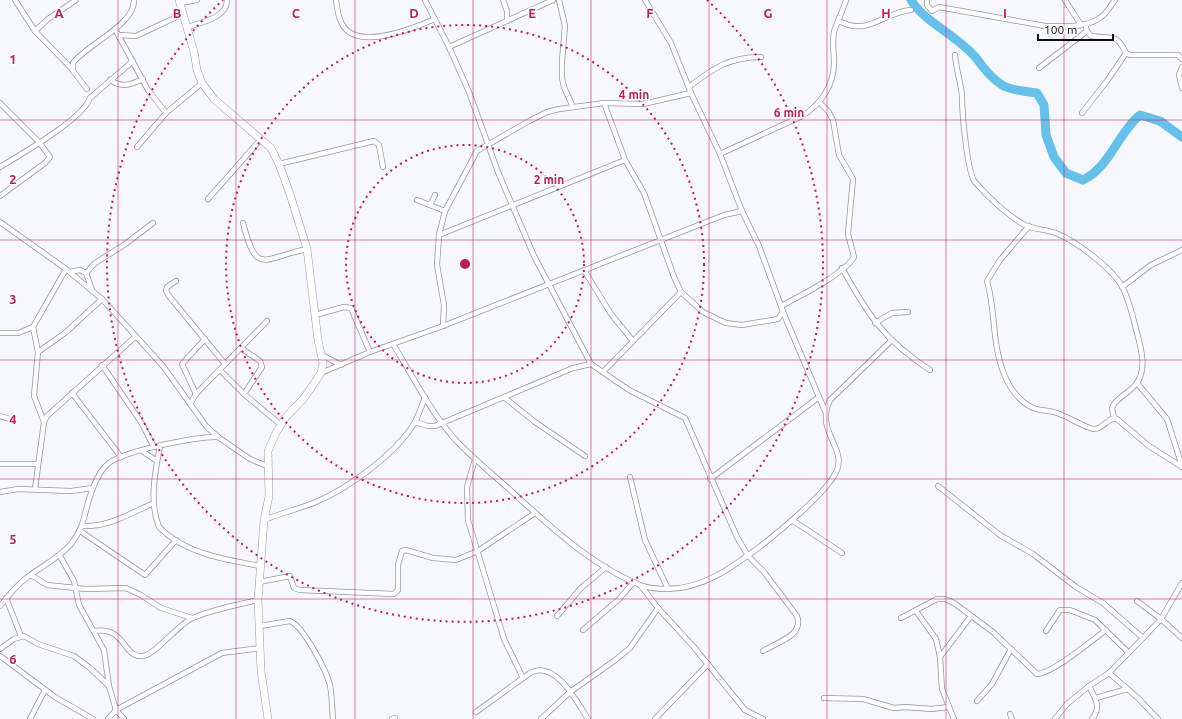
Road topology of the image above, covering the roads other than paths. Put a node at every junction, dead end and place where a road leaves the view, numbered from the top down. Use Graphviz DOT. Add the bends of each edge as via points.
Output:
graph roads {
  1 [pos="76,0"];
  2 [pos="134,0"];
  3 [pos="197,0"];
  4 [pos="227,0"];
  5 [pos="336,0"];
  6 [pos="425,0"];
  7 [pos="503,0"];
  8 [pos="554,0"];
  9 [pos="559,0"];
  10 [pos="645,0"];
  11 [pos="846,0"];
  12 [pos="927,0"];
  13 [pos="1065,0"];
  14 [pos="1115,0"];
  15 [pos="17,1"];
  16 [pos="180,2"];
  17 [pos="911,10"];
  18 [pos="184,14"];
  19 [pos="435,19"];
  20 [pos="507,20"];
  21 [pos="839,21"];
  22 [pos="1083,25"];
  23 [pos="188,27"];
  24 [pos="115,29"];
  25 [pos="35,31"];
  26 [pos="1087,31"];
  27 [pos="119,35"];
  28 [pos="449,47"];
  29 [pos="1126,53"];
  30 [pos="955,55"];
  31 [pos="761,57"];
  32 [pos="1182,59"];
  33 [pos="133,61"];
  34 [pos="1182,67"];
  35 [pos="1039,68"];
  36 [pos="72,69"];
  37 [pos="142,79"];
  38 [pos="110,80"];
  39 [pos="202,83"];
  40 [pos="689,88"];
  41 [pos="1182,88"];
  42 [pos="87,90"];
  43 [pos="691,93"];
  44 [pos="819,102"];
  45 [pos="0,103"];
  46 [pos="604,103"];
  47 [pos="573,107"];
  48 [pos="166,113"];
  49 [pos="1082,113"];
  50 [pos="261,139"];
  51 [pos="39,142"];
  52 [pos="488,143"];
  53 [pos="137,147"];
  54 [pos="720,154"];
  55 [pos="625,160"];
  56 [pos="279,164"];
  57 [pos="0,167"];
  58 [pos="383,167"];
  59 [pos="435,195"];
  60 [pos="0,196"];
  61 [pos="208,199"];
  62 [pos="417,200"];
  63 [pos="430,205"];
  64 [pos="512,205"];
  65 [pos="742,211"];
  66 [pos="445,212"];
  67 [pos="243,223"];
  68 [pos="1,224"];
  69 [pos="153,224"];
  70 [pos="1029,226"];
  71 [pos="438,235"];
  72 [pos="662,239"];
  73 [pos="307,249"];
  74 [pos="1182,250"];
  75 [pos="842,268"];
  76 [pos="68,270"];
  77 [pos="584,270"];
  78 [pos="86,273"];
  79 [pos="176,281"];
  80 [pos="548,284"];
  81 [pos="1122,287"];
  82 [pos="92,290"];
  83 [pos="681,292"];
  84 [pos="102,299"];
  85 [pos="781,306"];
  86 [pos="783,312"];
  87 [pos="908,312"];
  88 [pos="315,315"];
  89 [pos="267,321"];
  90 [pos="875,323"];
  91 [pos="443,326"];
  92 [pos="33,327"];
  93 [pos="0,333"];
  94 [pos="135,337"];
  95 [pos="205,339"];
  96 [pos="892,340"];
  97 [pos="633,341"];
  98 [pos="393,344"];
  99 [pos="241,348"];
  100 [pos="38,352"];
  101 [pos="370,352"];
  102 [pos="320,354"];
  103 [pos="225,364"];
  104 [pos="590,364"];
  105 [pos="102,365"];
  106 [pos="341,365"];
  107 [pos="220,370"];
  108 [pos="930,370"];
  109 [pos="602,372"];
  110 [pos="321,373"];
  111 [pos="1137,383"];
  112 [pos="72,393"];
  113 [pos="196,394"];
  114 [pos="244,394"];
  115 [pos="425,397"];
  116 [pos="820,397"];
  117 [pos="505,398"];
  118 [pos="190,404"];
  119 [pos="825,411"];
  120 [pos="0,416"];
  121 [pos="1114,418"];
  122 [pos="10,419"];
  123 [pos="44,422"];
  124 [pos="415,422"];
  125 [pos="442,423"];
  126 [pos="281,425"];
  127 [pos="218,437"];
  128 [pos="160,446"];
  129 [pos="154,448"];
  130 [pos="142,451"];
  131 [pos="585,456"];
  132 [pos="122,457"];
  133 [pos="475,459"];
  134 [pos="157,461"];
  135 [pos="0,464"];
  136 [pos="38,464"];
  137 [pos="267,466"];
  138 [pos="1182,467"];
  139 [pos="630,477"];
  140 [pos="710,479"];
  141 [pos="938,486"];
  142 [pos="93,488"];
  143 [pos="35,489"];
  144 [pos="0,492"];
  145 [pos="154,503"];
  146 [pos="535,513"];
  147 [pos="264,520"];
  148 [pos="792,520"];
  149 [pos="83,526"];
  150 [pos="80,531"];
  151 [pos="176,540"];
  152 [pos="478,551"];
  153 [pos="842,553"];
  154 [pos="60,556"];
  155 [pos="748,556"];
  156 [pos="260,566"];
  157 [pos="606,567"];
  158 [pos="31,575"];
  159 [pos="259,582"];
  160 [pos="634,582"];
  161 [pos="1182,583"];
  162 [pos="641,586"];
  163 [pos="76,588"];
  164 [pos="668,589"];
  165 [pos="6,598"];
  166 [pos="258,600"];
  167 [pos="1137,601"];
  168 [pos="0,606"];
  169 [pos="658,608"];
  170 [pos="916,611"];
  171 [pos="557,616"];
  172 [pos="971,616"];
  173 [pos="192,618"];
  174 [pos="901,618"];
  175 [pos="1161,618"];
  176 [pos="260,626"];
  177 [pos="583,630"];
  178 [pos="1106,630"];
  179 [pos="94,631"];
  180 [pos="1046,631"];
  181 [pos="21,636"];
  182 [pos="1143,638"];
  183 [pos="1182,638"];
  184 [pos="261,648"];
  185 [pos="0,649"];
  186 [pos="1011,649"];
  187 [pos="763,651"];
  188 [pos="1128,652"];
  189 [pos="0,656"];
  190 [pos="940,657"];
  191 [pos="708,664"];
  192 [pos="1109,673"];
  193 [pos="523,678"];
  194 [pos="109,686"];
  195 [pos="1089,686"];
  196 [pos="1127,689"];
  197 [pos="46,690"];
  198 [pos="570,692"];
  199 [pos="824,698"];
  200 [pos="1096,698"];
  201 [pos="977,701"];
  202 [pos="948,707"];
  203 [pos="116,710"];
  204 [pos="476,712"];
  205 [pos="587,718"];
  206 [pos="30,719"];
  207 [pos="93,719"];
  208 [pos="108,719"];
  209 [pos="124,719"];
  210 [pos="268,719"];
  211 [pos="333,719"];
  212 [pos="541,719"];
  213 [pos="655,719"];
  214 [pos="763,719"];
  215 [pos="954,719"];
  216 [pos="1055,719"];
  217 [pos="1092,719"];
  218 [pos="1158,719"];
  1 -- 25 [label="street"];
  2 -- 24 [label="street" via="132,12"];
  3 -- 16 [label="street"];
  4 -- 23 [label="street" via="223,13"];
  5 -- 19 [label="street" via="341,24 354,35 392,35"];
  6 -- 19 [label="street"];
  7 -- 20 [label="street"];
  8 -- 20 [label="street"];
  9 -- 47 [label="street" via="566,26 562,78"];
  10 -- 40 [label="street" via="671,43"];
  11 -- 21 [label="street"];
  12 -- 22 [label="street" via="927,5 932,11 939,7 1045,26"];
  13 -- 22 [label="street"];
  14 -- 22 [label="street" via="1102,17"];
  15 -- 25 [label="street"];
  16 -- 18 [label="street"];
  17 -- 21 [label="street" via="901,11 864,27 846,25"];
  18 -- 23 [label="street"];
  18 -- 27 [label="street" via="136,36"];
  19 -- 28 [label="street"];
  20 -- 28 [label="street"];
  21 -- 44 [label="street" via="834,33 832,80"];
  22 -- 26 [label="street"];
  23 -- 39 [label="street"];
  24 -- 27 [label="street"];
  24 -- 36 [label="street" via="81,54 73,63"];
  25 -- 36 [label="street"];
  26 -- 29 [label="street" via="1091,36 1117,39"];
  26 -- 35 [label="street"];
  27 -- 33 [label="street"];
  28 -- 52 [label="street"];
  29 -- 32 [label="street" via="1178,55"];
  29 -- 49 [label="street"];
  30 -- 70 [label="street" via="966,149 974,181 1004,211"];
  31 -- 40 [label="street" via="726,62"];
  33 -- 37 [label="street"];
  33 -- 38 [label="street"];
  34 -- 41 [label="street" via="1179,76"];
  36 -- 42 [label="street"];
  37 -- 38 [label="street" via="124,86"];
  37 -- 48 [label="street"];
  38 -- 51 [label="street" via="77,114"];
  39 -- 48 [label="street"];
  39 -- 50 [label="street" via="214,99"];
  40 -- 43 [label="street"];
  43 -- 46 [label="street" via="643,104"];
  43 -- 54 [label="street"];
  44 -- 54 [label="street" via="802,116"];
  44 -- 75 [label="street" via="834,120 838,155 851,173 854,185 848,234 854,257"];
  45 -- 51 [label="street"];
  46 -- 47 [label="street"];
  46 -- 55 [label="street"];
  47 -- 52 [label="street" via="547,112"];
  48 -- 53 [label="street"];
  50 -- 56 [label="street" via="274,152"];
  50 -- 61 [label="street"];
  51 -- 57 [label="street"];
  51 -- 60 [label="street" via="50,157 48,160"];
  52 -- 64 [label="street"];
  52 -- 66 [label="street" via="473,156"];
  54 -- 65 [label="street"];
  55 -- 64 [label="street"];
  55 -- 72 [label="street" via="644,193"];
  56 -- 58 [label="street" via="376,141 381,149"];
  56 -- 73 [label="street"];
  59 -- 63 [label="street"];
  62 -- 63 [label="street"];
  63 -- 66 [label="street"];
  64 -- 71 [label="street"];
  64 -- 80 [label="street"];
  65 -- 72 [label="street" via="724,215"];
  65 -- 85 [label="street" via="759,246"];
  66 -- 71 [label="street"];
  67 -- 73 [label="street" via="249,245 256,258 271,259"];
  68 -- 76 [label="street"];
  69 -- 78 [label="street" via="95,263"];
  70 -- 81 [label="street" via="1048,230 1069,240 1100,263"];
  70 -- 121 [label="street" via="1000,260 987,281 997,348 1005,378 1018,397 1034,408 1055,412 1092,429 1101,427"];
  71 -- 91 [label="street" via="437,265 444,305"];
  72 -- 77 [label="street"];
  72 -- 83 [label="street"];
  73 -- 88 [label="street"];
  74 -- 81 [label="street" via="1150,265"];
  75 -- 85 [label="street" via="819,285"];
  75 -- 90 [label="street"];
  76 -- 78 [label="street"];
  76 -- 82 [label="street"];
  76 -- 92 [label="street"];
  77 -- 80 [label="street"];
  77 -- 97 [label="street" via="611,314"];
  78 -- 82 [label="street"];
  79 -- 95 [label="street" via="167,287 166,291"];
  80 -- 91 [label="street"];
  80 -- 104 [label="street"];
  81 -- 111 [label="street" via="1134,321 1142,361 1141,375"];
  82 -- 84 [label="street"];
  83 -- 86 [label="street" via="703,312 726,323 742,325 772,321 778,319"];
  83 -- 97 [label="street"];
  84 -- 94 [label="street"];
  84 -- 100 [label="street" via="65,333"];
  85 -- 86 [label="street"];
  86 -- 116 [label="street"];
  87 -- 90 [label="street" via="892,312"];
  88 -- 101 [label="street" via="344,307 351,308"];
  88 -- 102 [label="street"];
  89 -- 99 [label="street"];
  90 -- 96 [label="street"];
  91 -- 98 [label="street"];
  92 -- 93 [label="street" via="18,333"];
  92 -- 100 [label="street"];
  94 -- 105 [label="street"];
  94 -- 118 [label="street" via="163,366"];
  95 -- 103 [label="street"];
  95 -- 113 [label="street" via="182,364"];
  96 -- 108 [label="street"];
  96 -- 119 [label="street" via="830,400"];
  97 -- 109 [label="street"];
  98 -- 101 [label="street"];
  98 -- 115 [label="street"];
  99 -- 103 [label="street"];
  99 -- 114 [label="street" via="260,361 262,367"];
  100 -- 123 [label="street" via="34,396"];
  101 -- 106 [label="street"];
  102 -- 106 [label="street"];
  102 -- 110 [label="street" via="323,363"];
  103 -- 107 [label="street"];
  104 -- 109 [label="street"];
  104 -- 117 [label="street" via="573,368"];
  105 -- 112 [label="street"];
  105 -- 129 [label="street" via="137,416"];
  106 -- 110 [label="street"];
  107 -- 113 [label="street"];
  107 -- 114 [label="street"];
  109 -- 140 [label="street" via="642,398 684,418"];
  110 -- 126 [label="street"];
  111 -- 121 [label="street" via="1114,404"];
  111 -- 138 [label="street" via="1167,419"];
  112 -- 123 [label="street"];
  112 -- 132 [label="street"];
  113 -- 118 [label="street"];
  114 -- 126 [label="street"];
  115 -- 124 [label="street"];
  115 -- 125 [label="street"];
  116 -- 119 [label="street"];
  116 -- 140 [label="street"];
  117 -- 125 [label="street"];
  117 -- 131 [label="street"];
  118 -- 127 [label="street" via="206,426"];
  119 -- 148 [label="street" via="825,421 838,461 837,470 830,482"];
  120 -- 122 [label="street"];
  121 -- 138 [label="street" via="1149,446"];
  123 -- 136 [label="street"];
  124 -- 125 [label="street" via="428,426"];
  124 -- 147 [label="street" via="378,463 363,475 317,502"];
  125 -- 133 [label="street"];
  126 -- 137 [label="street" via="268,451"];
  127 -- 128 [label="street" via="202,437"];
  127 -- 137 [label="street" via="250,459"];
  128 -- 129 [label="street"];
  128 -- 134 [label="street"];
  129 -- 130 [label="street"];
  130 -- 132 [label="street"];
  130 -- 134 [label="street"];
  132 -- 142 [label="street" via="104,468"];
  133 -- 146 [label="street"];
  133 -- 152 [label="street" via="469,475 466,498 468,520"];
  134 -- 145 [label="street"];
  135 -- 136 [label="street"];
  136 -- 143 [label="street"];
  137 -- 147 [label="street" via="269,496"];
  139 -- 164 [label="street" via="645,540"];
  140 -- 155 [label="street"];
  141 -- 182 [label="street" via="1000,535 1033,554 1076,587 1103,603"];
  142 -- 143 [label="street" via="71,491"];
  142 -- 149 [label="street"];
  143 -- 144 [label="street"];
  145 -- 149 [label="street" via="109,523"];
  145 -- 151 [label="street" via="159,527"];
  146 -- 152 [label="street"];
  146 -- 157 [label="street"];
  147 -- 156 [label="street"];
  148 -- 153 [label="street"];
  148 -- 155 [label="street"];
  149 -- 150 [label="street"];
  150 -- 151 [label="street" via="145,575"];
  150 -- 154 [label="street"];
  151 -- 156 [label="street" via="208,556"];
  152 -- 159 [label="street" via="456,560 402,551 398,590 394,594 300,590 294,588 290,576"];
  152 -- 193 [label="street" via="504,639"];
  154 -- 158 [label="street"];
  154 -- 163 [label="street" via="72,575"];
  155 -- 164 [label="street" via="706,581 688,587"];
  155 -- 187 [label="street" via="764,572 797,616 800,624 798,630 788,638"];
  156 -- 159 [label="street"];
  157 -- 160 [label="street"];
  157 -- 171 [label="street" via="581,588"];
  158 -- 163 [label="street" via="47,585"];
  158 -- 165 [label="street"];
  159 -- 166 [label="street"];
  160 -- 162 [label="street"];
  160 -- 177 [label="street" via="618,600"];
  161 -- 175 [label="street"];
  162 -- 164 [label="street"];
  162 -- 169 [label="street"];
  163 -- 173 [label="street" via="126,588 161,608"];
  163 -- 179 [label="street" via="79,605"];
  165 -- 168 [label="street"];
  165 -- 181 [label="street"];
  166 -- 173 [label="street"];
  166 -- 176 [label="street"];
  167 -- 175 [label="street"];
  169 -- 191 [label="street"];
  169 -- 198 [label="street" via="630,648"];
  170 -- 172 [label="street" via="937,599 945,599"];
  170 -- 174 [label="street"];
  170 -- 190 [label="street" via="936,639"];
  172 -- 186 [label="street"];
  172 -- 190 [label="street"];
  173 -- 179 [label="street" via="152,651 142,656 131,652 113,632"];
  175 -- 182 [label="street"];
  175 -- 183 [label="street"];
  176 -- 184 [label="street"];
  176 -- 211 [label="street" via="290,622 306,638 329,684"];
  178 -- 180 [label="street" via="1088,616 1062,609"];
  178 -- 186 [label="street" via="1056,666 1039,674 1034,673"];
  178 -- 188 [label="street"];
  179 -- 194 [label="street" via="104,650"];
  181 -- 185 [label="street"];
  181 -- 194 [label="street" via="74,656"];
  182 -- 188 [label="street"];
  184 -- 203 [label="street" via="222,653"];
  184 -- 210 [label="street" via="263,690"];
  186 -- 201 [label="street" via="992,684"];
  188 -- 192 [label="street"];
  189 -- 197 [label="street"];
  190 -- 202 [label="street" via="942,689"];
  191 -- 213 [label="street"];
  191 -- 214 [label="street" via="745,710"];
  192 -- 195 [label="street"];
  192 -- 196 [label="street"];
  193 -- 198 [label="street" via="534,670 542,669 559,680"];
  193 -- 204 [label="street"];
  194 -- 203 [label="street"];
  195 -- 200 [label="street"];
  195 -- 216 [label="street" via="1067,704"];
  196 -- 200 [label="street"];
  196 -- 218 [label="street"];
  197 -- 206 [label="street"];
  197 -- 207 [label="street"];
  198 -- 205 [label="street"];
  198 -- 212 [label="street"];
  199 -- 202 [label="street" via="863,699 894,708"];
  200 -- 217 [label="street" via="1098,710"];
  202 -- 215 [label="street"];
  203 -- 208 [label="street"];
  203 -- 209 [label="street"];
}
